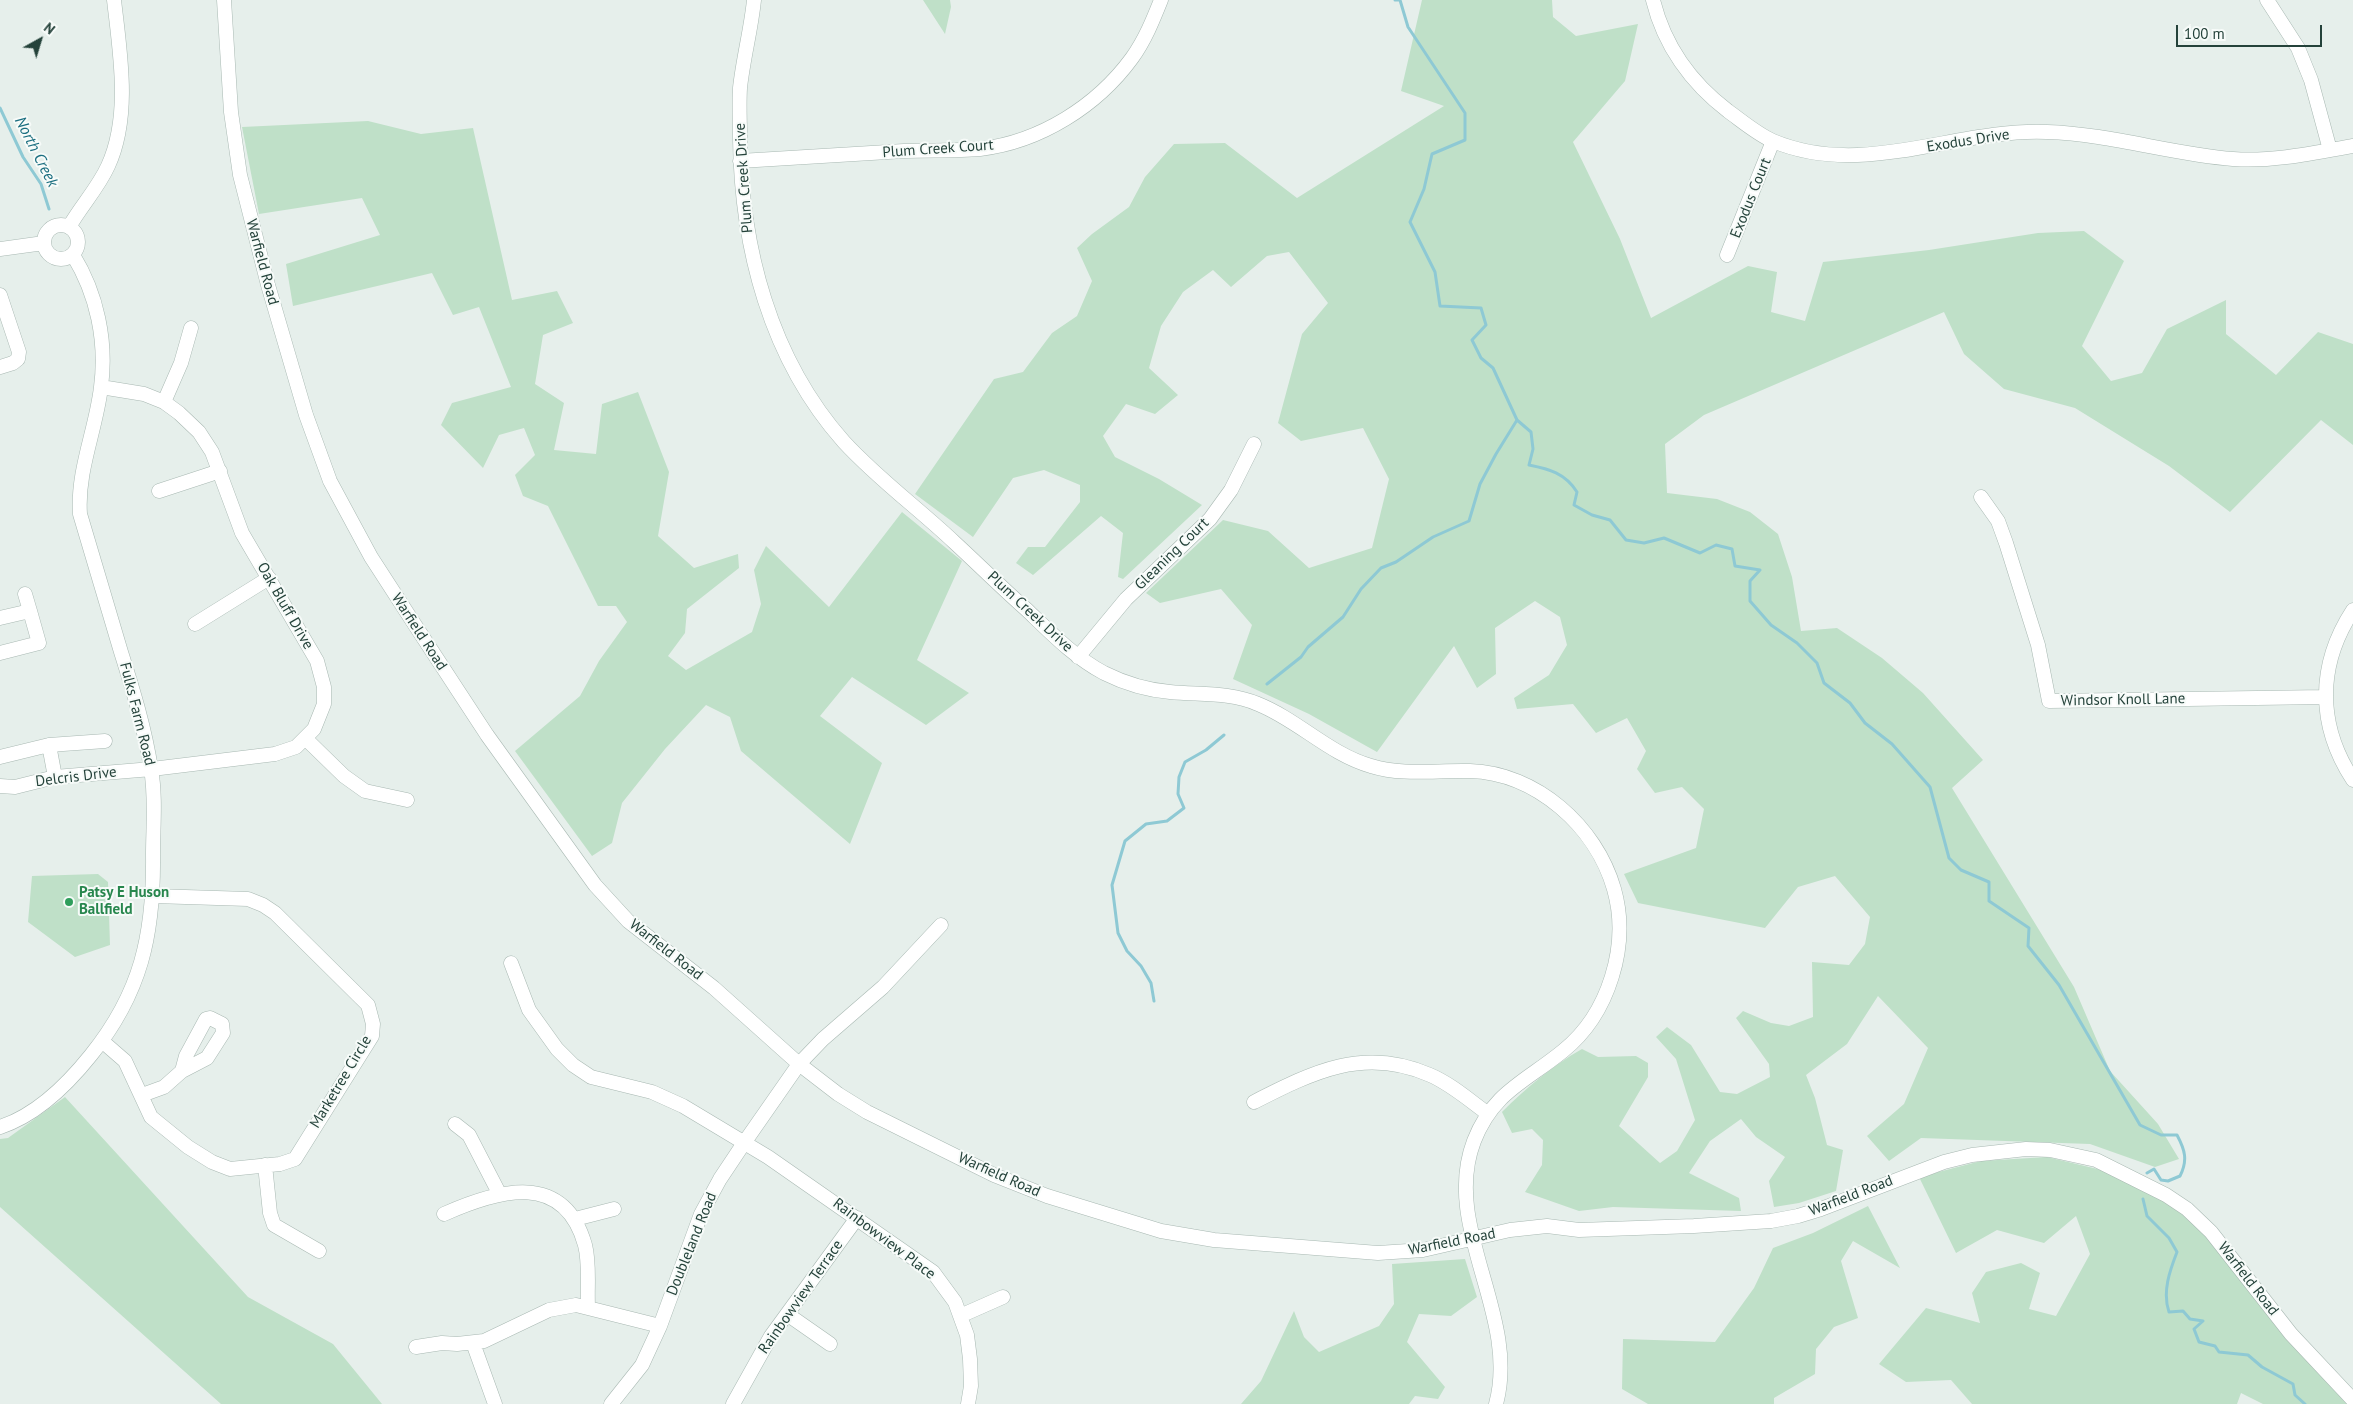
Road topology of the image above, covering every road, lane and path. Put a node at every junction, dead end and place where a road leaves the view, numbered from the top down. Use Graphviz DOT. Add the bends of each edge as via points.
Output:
graph roads {
  1 [pos="114,0"];
  2 [pos="224,0"];
  3 [pos="754,0"];
  4 [pos="1161,0"];
  5 [pos="1653,0"];
  6 [pos="2267,0"];
  7 [pos="1773,141"];
  8 [pos="2353,146"];
  9 [pos="2330,150"];
  10 [pos="740,161"];
  11 [pos="68,227"];
  12 [pos="44,243"];
  13 [pos="0,249"];
  14 [pos="73,255"];
  15 [pos="1727,255"];
  16 [pos="0,295"];
  17 [pos="191,328"];
  18 [pos="0,367"];
  19 [pos="101,387"];
  20 [pos="164,402"];
  21 [pos="1254,444"];
  22 [pos="220,471"];
  23 [pos="159,491"];
  24 [pos="1981,497"];
  25 [pos="269,578"];
  26 [pos="25,594"];
  27 [pos="30,610"];
  28 [pos="2353,610"];
  29 [pos="0,618"];
  30 [pos="195,624"];
  31 [pos="0,653"];
  32 [pos="1078,656"];
  33 [pos="2325,697"];
  34 [pos="305,738"];
  35 [pos="105,741"];
  36 [pos="49,745"];
  37 [pos="0,757"];
  38 [pos="152,769"];
  39 [pos="55,777"];
  40 [pos="2353,780"];
  41 [pos="0,786"];
  42 [pos="407,800"];
  43 [pos="154,896"];
  44 [pos="941,925"];
  45 [pos="511,964"];
  46 [pos="102,1041"];
  47 [pos="799,1064"];
  48 [pos="182,1071"];
  49 [pos="142,1095"];
  50 [pos="1254,1102"];
  51 [pos="1487,1113"];
  52 [pos="455,1124"];
  53 [pos="0,1127"];
  54 [pos="744,1143"];
  55 [pos="265,1165"];
  56 [pos="499,1193"];
  57 [pos="614,1209"];
  58 [pos="444,1214"];
  59 [pos="857,1218"];
  60 [pos="576,1219"];
  61 [pos="1474,1239"];
  62 [pos="319,1251"];
  63 [pos="1003,1297"];
  64 [pos="588,1306"];
  65 [pos="787,1314"];
  66 [pos="960,1316"];
  67 [pos="660,1326"];
  68 [pos="473,1342"];
  69 [pos="830,1344"];
  70 [pos="416,1347"];
  71 [pos="2353,1400"];
  72 [pos="495,1404"];
  73 [pos="611,1404"];
  74 [pos="733,1404"];
  75 [pos="968,1404"];
  76 [pos="1496,1404"];
  1 -- 11 [label="street" via="122,105 120,128 108,166"];
  2 -- 47 [label="street, Warfield Road" via="231,112 240,175 252,226 306,415 330,481 362,541 487,734 595,886 628,922 714,988"];
  3 -- 10 [label="street, Plum Creek Drive" via="740,90"];
  4 -- 10 [label="street, Plum Creek Court" via="1133,56 1113,81 1063,120 1023,139 980,148"];
  5 -- 7 [label="street, Exodus Drive" via="1667,39 1692,78 1722,106"];
  6 -- 9 [label="street" via="2298,48"];
  7 -- 9 [label="street, Exodus Drive" via="1824,153 1866,156 2001,134 2045,131 2233,159 2277,158"];
  7 -- 15 [label="street, Exodus Court"];
  8 -- 9 [label="street, Exodus Drive"];
  10 -- 32 [label="street, Plum Creek Drive" via="746,228 760,287 783,349 814,404 870,469"];
  11 -- 12 [label="street" via="52,227"];
  11 -- 14 [label="street" via="78,239 78,248"];
  12 -- 13 [label="street"];
  12 -- 14 [label="street" via="46,250 56,259 63,260"];
  14 -- 19 [label="street, Fulks Farm Road" via="84,272 100,326 103,355"];
  16 -- 18 [label="street" via="19,352 18,359"];
  17 -- 20 [label="street" via="182,363"];
  19 -- 20 [label="street, Oak Bluff Drive" via="144,394"];
  19 -- 38 [label="street, Fulks Farm Road" via="82,471 80,514 143,722"];
  20 -- 22 [label="street, Oak Bluff Drive" via="199,432"];
  21 -- 32 [label="street, Gleaning Court" via="1231,490 1210,518 1126,599"];
  22 -- 23 [label="street"];
  22 -- 25 [label="street, Oak Bluff Drive" via="242,533"];
  24 -- 33 [label="street, Windsor Knoll Lane" via="1998,521 2006,543 2038,645 2049,701"];
  25 -- 30 [label="street"];
  25 -- 34 [label="street, Oak Bluff Drive" via="317,661 324,687 324,704 314,729"];
  26 -- 27 [label="street"];
  27 -- 29 [label="street"];
  27 -- 31 [label="street" via="39,643"];
  28 -- 33 [label="street" via="2333,650"];
  32 -- 51 [label="street, Plum Creek Drive" via="1106,674 1139,687 1227,695 1253,702 1286,716 1335,751 1370,766 1412,773 1474,771 1528,786 1564,809 1589,837 1609,873 1616,894 1618,952 1607,991 1592,1019 1567,1048 1512,1087"];
  33 -- 40 [label="street" via="2330,730 2340,759"];
  34 -- 38 [label="street, Oak Bluff Drive" via="296,747 275,754"];
  34 -- 42 [label="street" via="344,776 365,791"];
  35 -- 36 [label="street"];
  36 -- 37 [label="street"];
  36 -- 39 [label="street"];
  38 -- 39 [label="street, Delcris Drive"];
  38 -- 43 [label="street, Fulks Farm Road"];
  39 -- 41 [label="street, Delcris Drive" via="15,787"];
  43 -- 46 [label="street, Fulks Farm Road" via="139,973 122,1010"];
  43 -- 55 [label="street, Marketree Circle" via="248,900 263,905 275,912 368,1005 373,1024 372,1036 295,1158"];
  44 -- 47 [label="street, Doubleland Road" via="883,987"];
  45 -- 54 [label="street, Rainbowview Place" via="528,1010 573,1065 591,1077 652,1092 683,1106"];
  46 -- 49 [label="street, Marketree Circle" via="125,1061"];
  46 -- 53 [label="street, Fulks Farm Road" via="75,1074 39,1106"];
  47 -- 54 [label="street, Doubleland Road"];
  47 -- 61 [label="street, Warfield Road" via="867,1112 994,1175 1047,1196 1161,1231 1214,1240 1378,1253 1423,1250"];
  48 -- 49 [label="street" via="164,1087"];
  49 -- 55 [label="street, Marketree Circle" via="150,1117 212,1162 230,1169"];
  50 -- 51 [label="street" via="1320,1070 1375,1062 1404,1066 1430,1075"];
  51 -- 61 [label="street, Plum Creek Drive" via="1473,1145 1466,1175 1466,1205"];
  52 -- 56 [label="street" via="469,1135"];
  54 -- 59 [label="street, Rainbowview Place"];
  54 -- 67 [label="street, Doubleland Road" via="701,1214"];
  55 -- 62 [label="street" via="274,1225"];
  56 -- 58 [label="street"];
  56 -- 60 [label="street" via="526,1191 541,1194 558,1203"];
  57 -- 60 [label="street"];
  59 -- 65 [label="street, Rainbowview Terrace"];
  59 -- 66 [label="street, Rainbowview Place" via="933,1272 955,1302"];
  60 -- 64 [label="street" via="586,1247"];
  61 -- 71 [label="street, Warfield Road" via="1510,1230 1547,1226 1579,1230 1771,1221 1821,1209 1944,1162 1972,1155 2026,1149 2050,1150 2096,1160 2154,1188 2186,1208 2291,1334"];
  61 -- 76 [label="street, Plum Creek Drive" via="1498,1329 1501,1369"];
  63 -- 66 [label="street"];
  64 -- 67 [label="street"];
  64 -- 68 [label="street" via="549,1310 484,1341"];
  65 -- 69 [label="street"];
  65 -- 74 [label="street, Rainbowview Terrace"];
  66 -- 75 [label="street, Rainbowview Place" via="967,1335 970,1359"];
  67 -- 73 [label="street, Doubleland Road" via="642,1365"];
  68 -- 70 [label="street"];
  68 -- 72 [label="street"];
}
